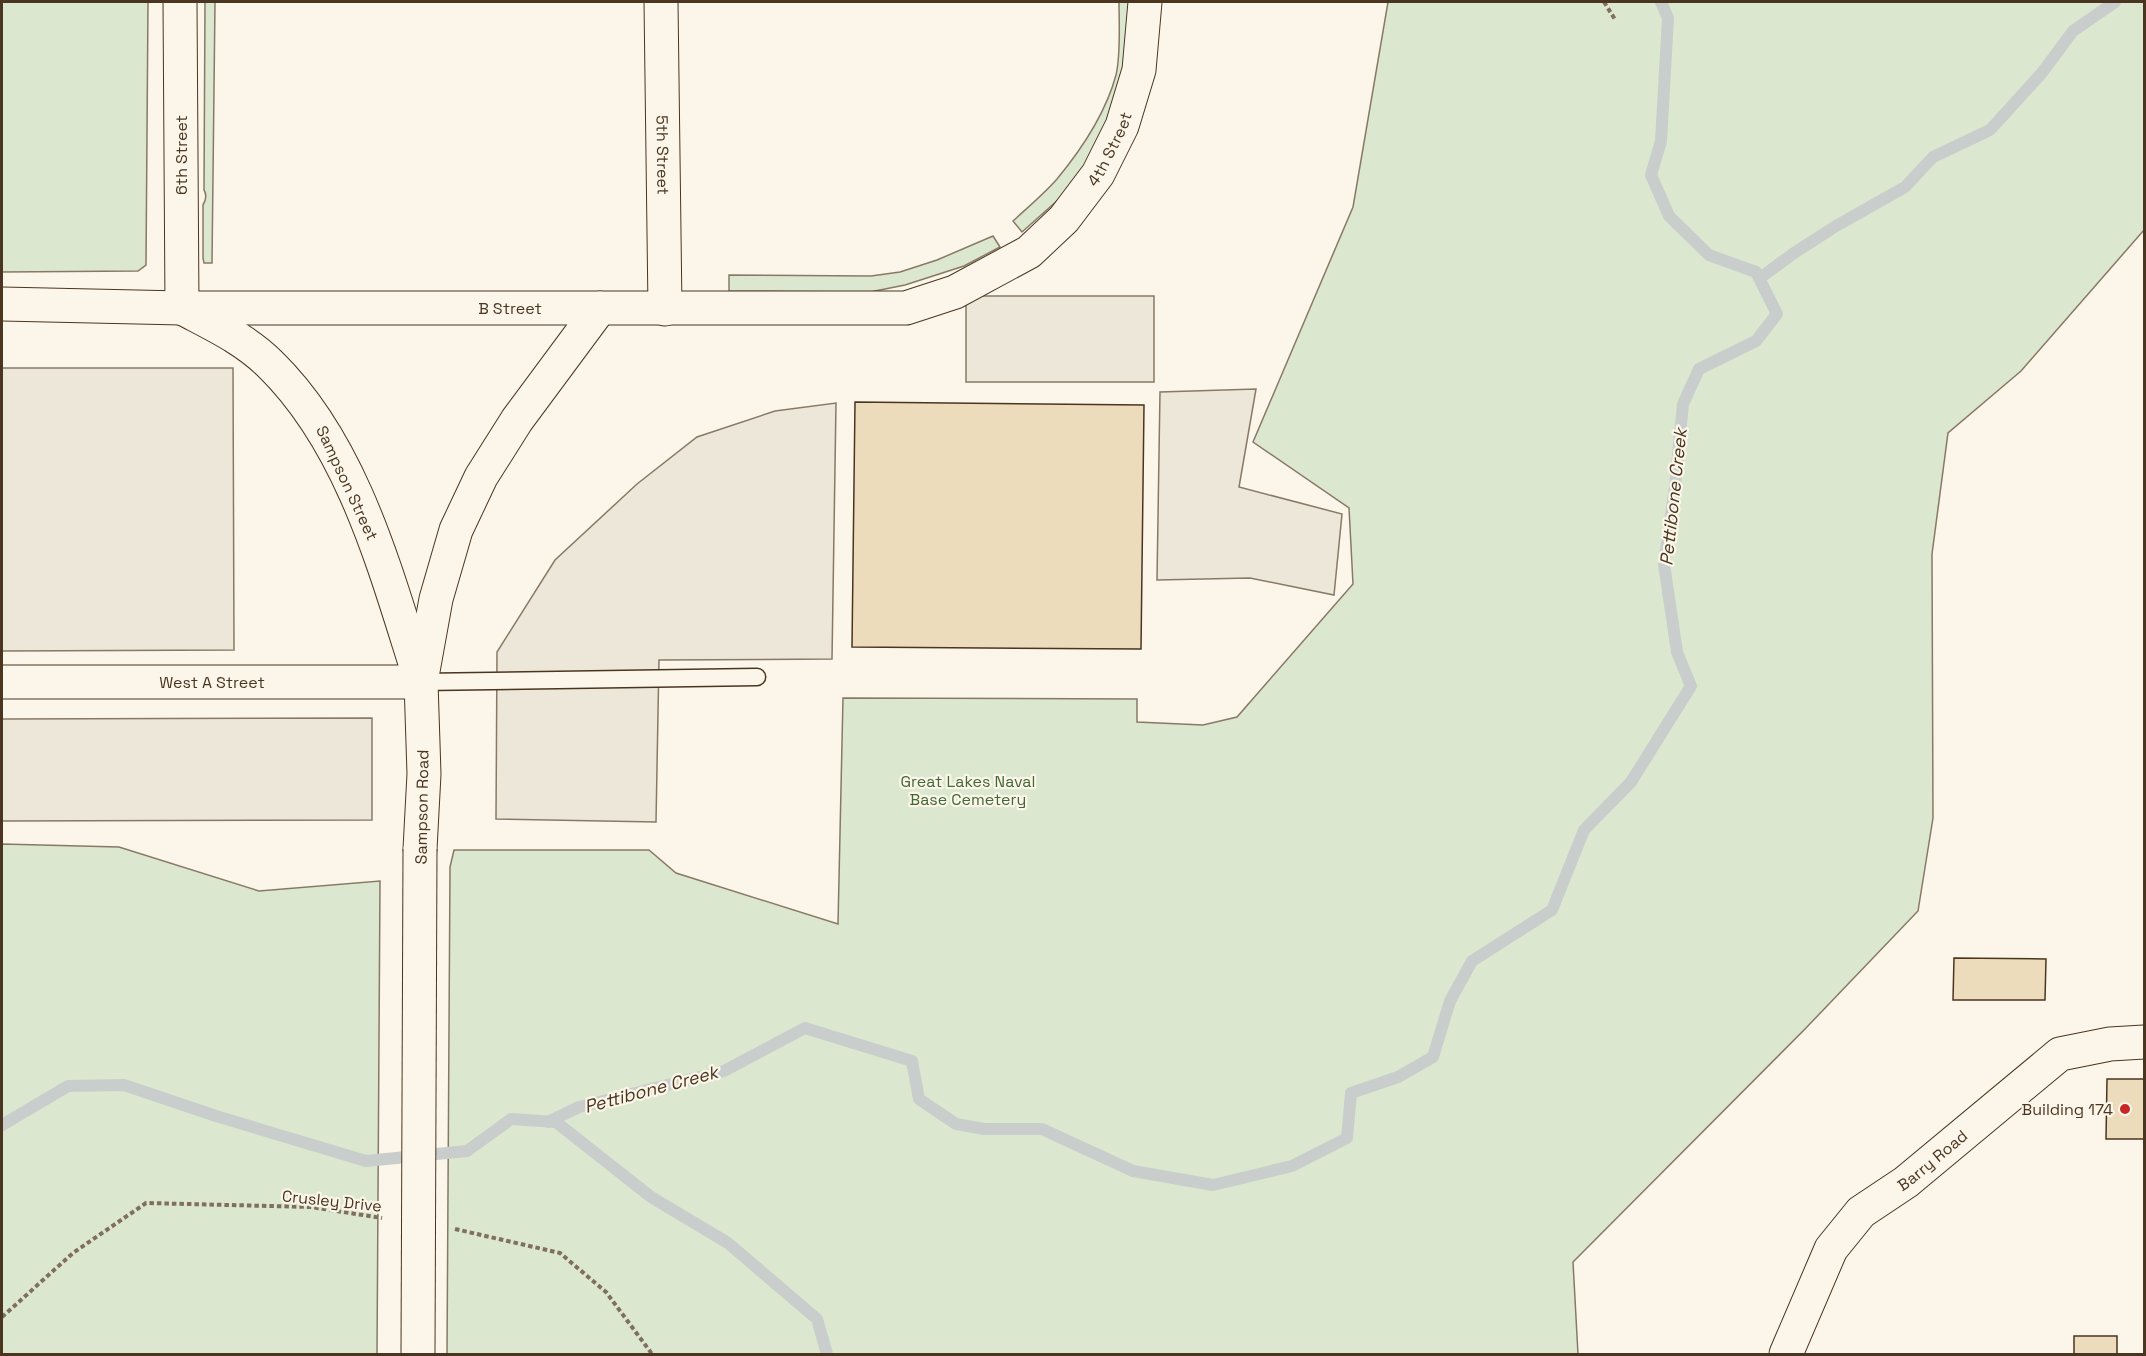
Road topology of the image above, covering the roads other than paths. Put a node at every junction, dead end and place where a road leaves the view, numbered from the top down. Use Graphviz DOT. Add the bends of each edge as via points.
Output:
graph roads {
  1 [pos="180,2"];
  2 [pos="662,2"];
  3 [pos="1145,2"];
  4 [pos="1010,263"];
  5 [pos="2,304"];
  6 [pos="182,308"];
  7 [pos="600,308"];
  8 [pos="665,309"];
  9 [pos="757,677"];
  10 [pos="2,682"];
  11 [pos="421,682"];
  12 [pos="2145,1042"];
  13 [pos="418,1354"];
  14 [pos="1786,1354"];
  1 -- 6 [label="street, 6th Street"];
  2 -- 8 [label="street, 5th Street"];
  3 -- 4 [label="street, 4th Street" via="1139,70 1122,126 1098,174 1064,219 1029,252"];
  4 -- 8 [label="street, B Street" via="955,292 906,308"];
  5 -- 6 [label="street, B Street"];
  6 -- 7 [label="street, B Street"];
  6 -- 11 [label="street, Sampson Street" via="236,337 270,363 318,421 369,521"];
  7 -- 8 [label="street, B Street"];
  7 -- 11 [label="street, Sampson Road" via="517,420 481,477 456,530 436,599"];
  9 -- 11 [label="lane"];
  10 -- 11 [label="street, West A Street"];
  11 -- 13 [label="street, Sampson Road, bridge" via="424,774 420,849"];
  12 -- 14 [label="street, Barry Road" via="2060,1054 1906,1182 1861,1212 1831,1249"];
}
